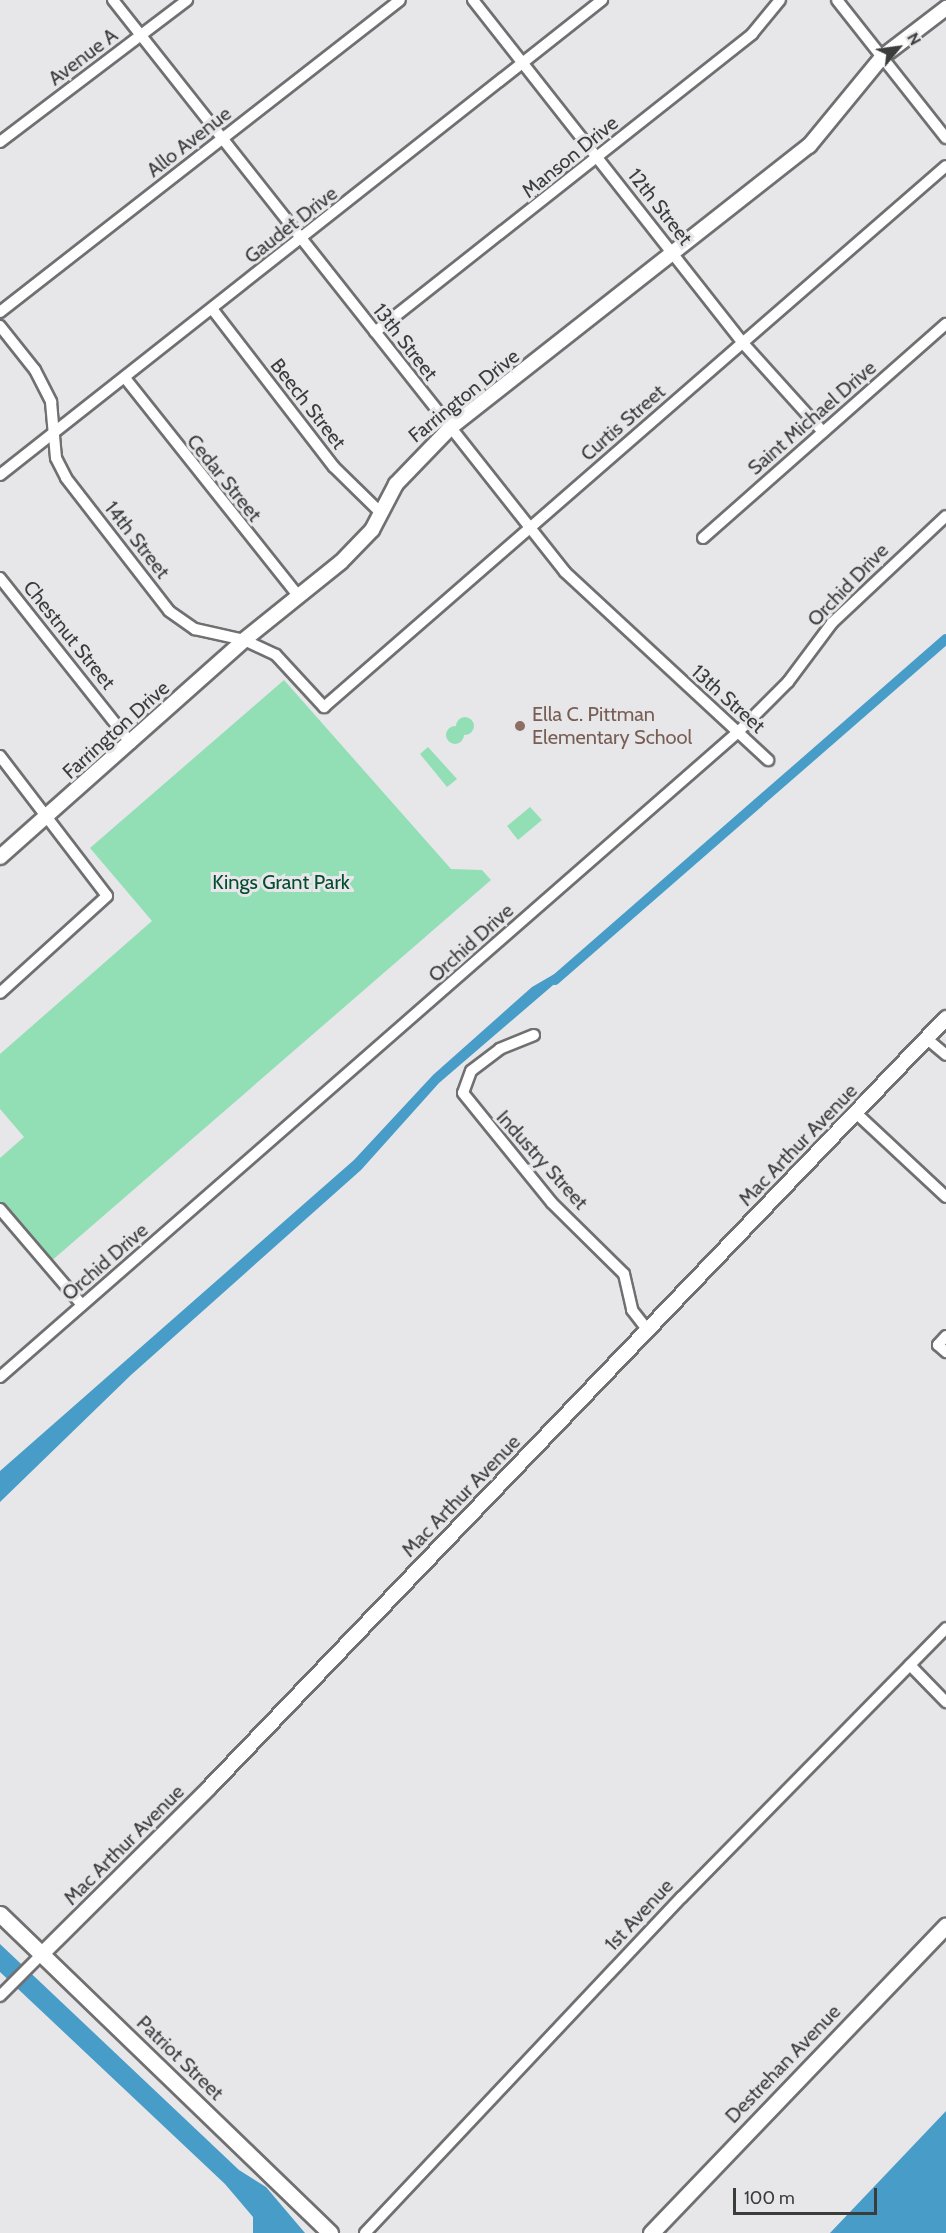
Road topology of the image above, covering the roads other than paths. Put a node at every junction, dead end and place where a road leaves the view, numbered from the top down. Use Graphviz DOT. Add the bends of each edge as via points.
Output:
graph roads {
  1 [pos="113,0"];
  2 [pos="188,0"];
  3 [pos="399,0"];
  4 [pos="473,0"];
  5 [pos="602,0"];
  6 [pos="780,0"];
  7 [pos="837,0"];
  8 [pos="946,8"];
  9 [pos="140,36"];
  10 [pos="882,57"];
  11 [pos="524,63"];
  12 [pos="946,138"];
  13 [pos="219,140"];
  14 [pos="0,142"];
  15 [pos="598,156"];
  16 [pos="946,166"];
  17 [pos="302,240"];
  18 [pos="670,250"];
  19 [pos="213,310"];
  20 [pos="0,312"];
  21 [pos="946,324"];
  22 [pos="0,326"];
  23 [pos="375,332"];
  24 [pos="742,342"];
  25 [pos="125,378"];
  26 [pos="450,428"];
  27 [pos="56,430"];
  28 [pos="823,432"];
  29 [pos="0,475"];
  30 [pos="382,514"];
  31 [pos="946,516"];
  32 [pos="529,530"];
  33 [pos="703,538"];
  34 [pos="0,578"];
  35 [pos="299,597"];
  36 [pos="244,640"];
  37 [pos="324,707"];
  38 [pos="738,732"];
  39 [pos="131,743"];
  40 [pos="0,756"];
  41 [pos="768,760"];
  42 [pos="48,817"];
  43 [pos="0,857"];
  44 [pos="0,993"];
  45 [pos="946,1017"];
  46 [pos="534,1035"];
  47 [pos="926,1038"];
  48 [pos="946,1055"];
  49 [pos="856,1113"];
  50 [pos="946,1197"];
  51 [pos="0,1209"];
  52 [pos="82,1305"];
  53 [pos="647,1329"];
  54 [pos="946,1336"];
  55 [pos="946,1352"];
  56 [pos="0,1377"];
  57 [pos="946,1628"];
  58 [pos="910,1665"];
  59 [pos="946,1702"];
  60 [pos="0,1914"];
  61 [pos="946,1925"];
  62 [pos="43,1953"];
  63 [pos="3,1993"];
  64 [pos="330,2233"];
  65 [pos="365,2233"];
  66 [pos="651,2233"];
  1 -- 9 [label="street, 13th Street"];
  2 -- 9 [label="street, Avenue A"];
  3 -- 13 [label="street, Allo Avenue"];
  4 -- 11 [label="street, 12th Street"];
  5 -- 11 [label="street, Gaudet Drive"];
  6 -- 15 [label="street, Manson Drive" via="752,34"];
  7 -- 10 [label="street"];
  8 -- 10 [label="street, Farrington Drive"];
  9 -- 13 [label="street, 13th Street"];
  9 -- 14 [label="street, Avenue A"];
  10 -- 12 [label="street"];
  10 -- 18 [label="street, Farrington Drive" via="809,146"];
  11 -- 15 [label="street, 12th Street"];
  11 -- 17 [label="street, Gaudet Drive"];
  13 -- 17 [label="street, 13th Street"];
  13 -- 20 [label="street, Allo Avenue"];
  15 -- 18 [label="street, 12th Street"];
  15 -- 23 [label="street, Manson Drive"];
  16 -- 24 [label="street, Curtis Street"];
  17 -- 19 [label="street, Gaudet Drive"];
  17 -- 23 [label="street, 13th Street"];
  18 -- 24 [label="street, 12th Street"];
  18 -- 26 [label="street, Farrington Drive"];
  19 -- 25 [label="street, Gaudet Drive"];
  19 -- 30 [label="street, Beech Street" via="334,467"];
  21 -- 28 [label="street, Saint Michael Drive"];
  22 -- 27 [label="street, 14th Street" via="35,370 51,402"];
  23 -- 26 [label="street, 13th Street"];
  24 -- 28 [label="street, 12th Street"];
  24 -- 32 [label="street, Curtis Street"];
  25 -- 27 [label="street, Gaudet Drive"];
  25 -- 35 [label="street, Cedar Street"];
  26 -- 30 [label="street, Farrington Drive" via="396,484"];
  26 -- 32 [label="street, 13th Street"];
  27 -- 29 [label="street, Gaudet Drive"];
  27 -- 36 [label="street, 14th Street" via="56,458 66,478 169,611 195,629"];
  28 -- 33 [label="street, Saint Michael Drive"];
  30 -- 35 [label="street, Farrington Drive" via="341,562"];
  31 -- 38 [label="street, Orchid Drive" via="832,623 788,682"];
  32 -- 37 [label="street, Curtis Street"];
  32 -- 38 [label="street, 13th Street" via="609,615"];
  34 -- 39 [label="street, Chestnut Street"];
  35 -- 36 [label="street, Farrington Drive"];
  36 -- 37 [label="street, 14th Street" via="276,656"];
  36 -- 39 [label="street, Farrington Drive"];
  38 -- 41 [label="street, 13th Street"];
  38 -- 52 [label="street, Orchid Drive"];
  39 -- 42 [label="street, Farrington Drive"];
  40 -- 42 [label="street"];
  42 -- 43 [label="street, Farrington Drive"];
  42 -- 44 [label="street" via="107,896"];
  45 -- 47 [label="street, Mac Arthur Avenue"];
  46 -- 53 [label="street, Industry Street" via="500,1049 471,1071 463,1093 552,1203 624,1274 632,1310"];
  47 -- 48 [label="street"];
  47 -- 49 [label="street, Mac Arthur Avenue"];
  49 -- 50 [label="street"];
  49 -- 53 [label="street, Mac Arthur Avenue"];
  51 -- 52 [label="street"];
  52 -- 56 [label="street, Orchid Drive"];
  53 -- 62 [label="street, Mac Arthur Avenue" via="209,1788"];
  54 -- 55 [label="street" via="938,1345"];
  57 -- 58 [label="street, 1st Avenue"];
  58 -- 59 [label="street"];
  58 -- 65 [label="street, 1st Avenue" via="681,1897"];
  60 -- 62 [label="main road, Patriot Street"];
  61 -- 66 [label="main road, Destrehan Avenue"];
  62 -- 63 [label="street, Mac Arthur Avenue"];
  62 -- 64 [label="main road, Patriot Street"];
}
